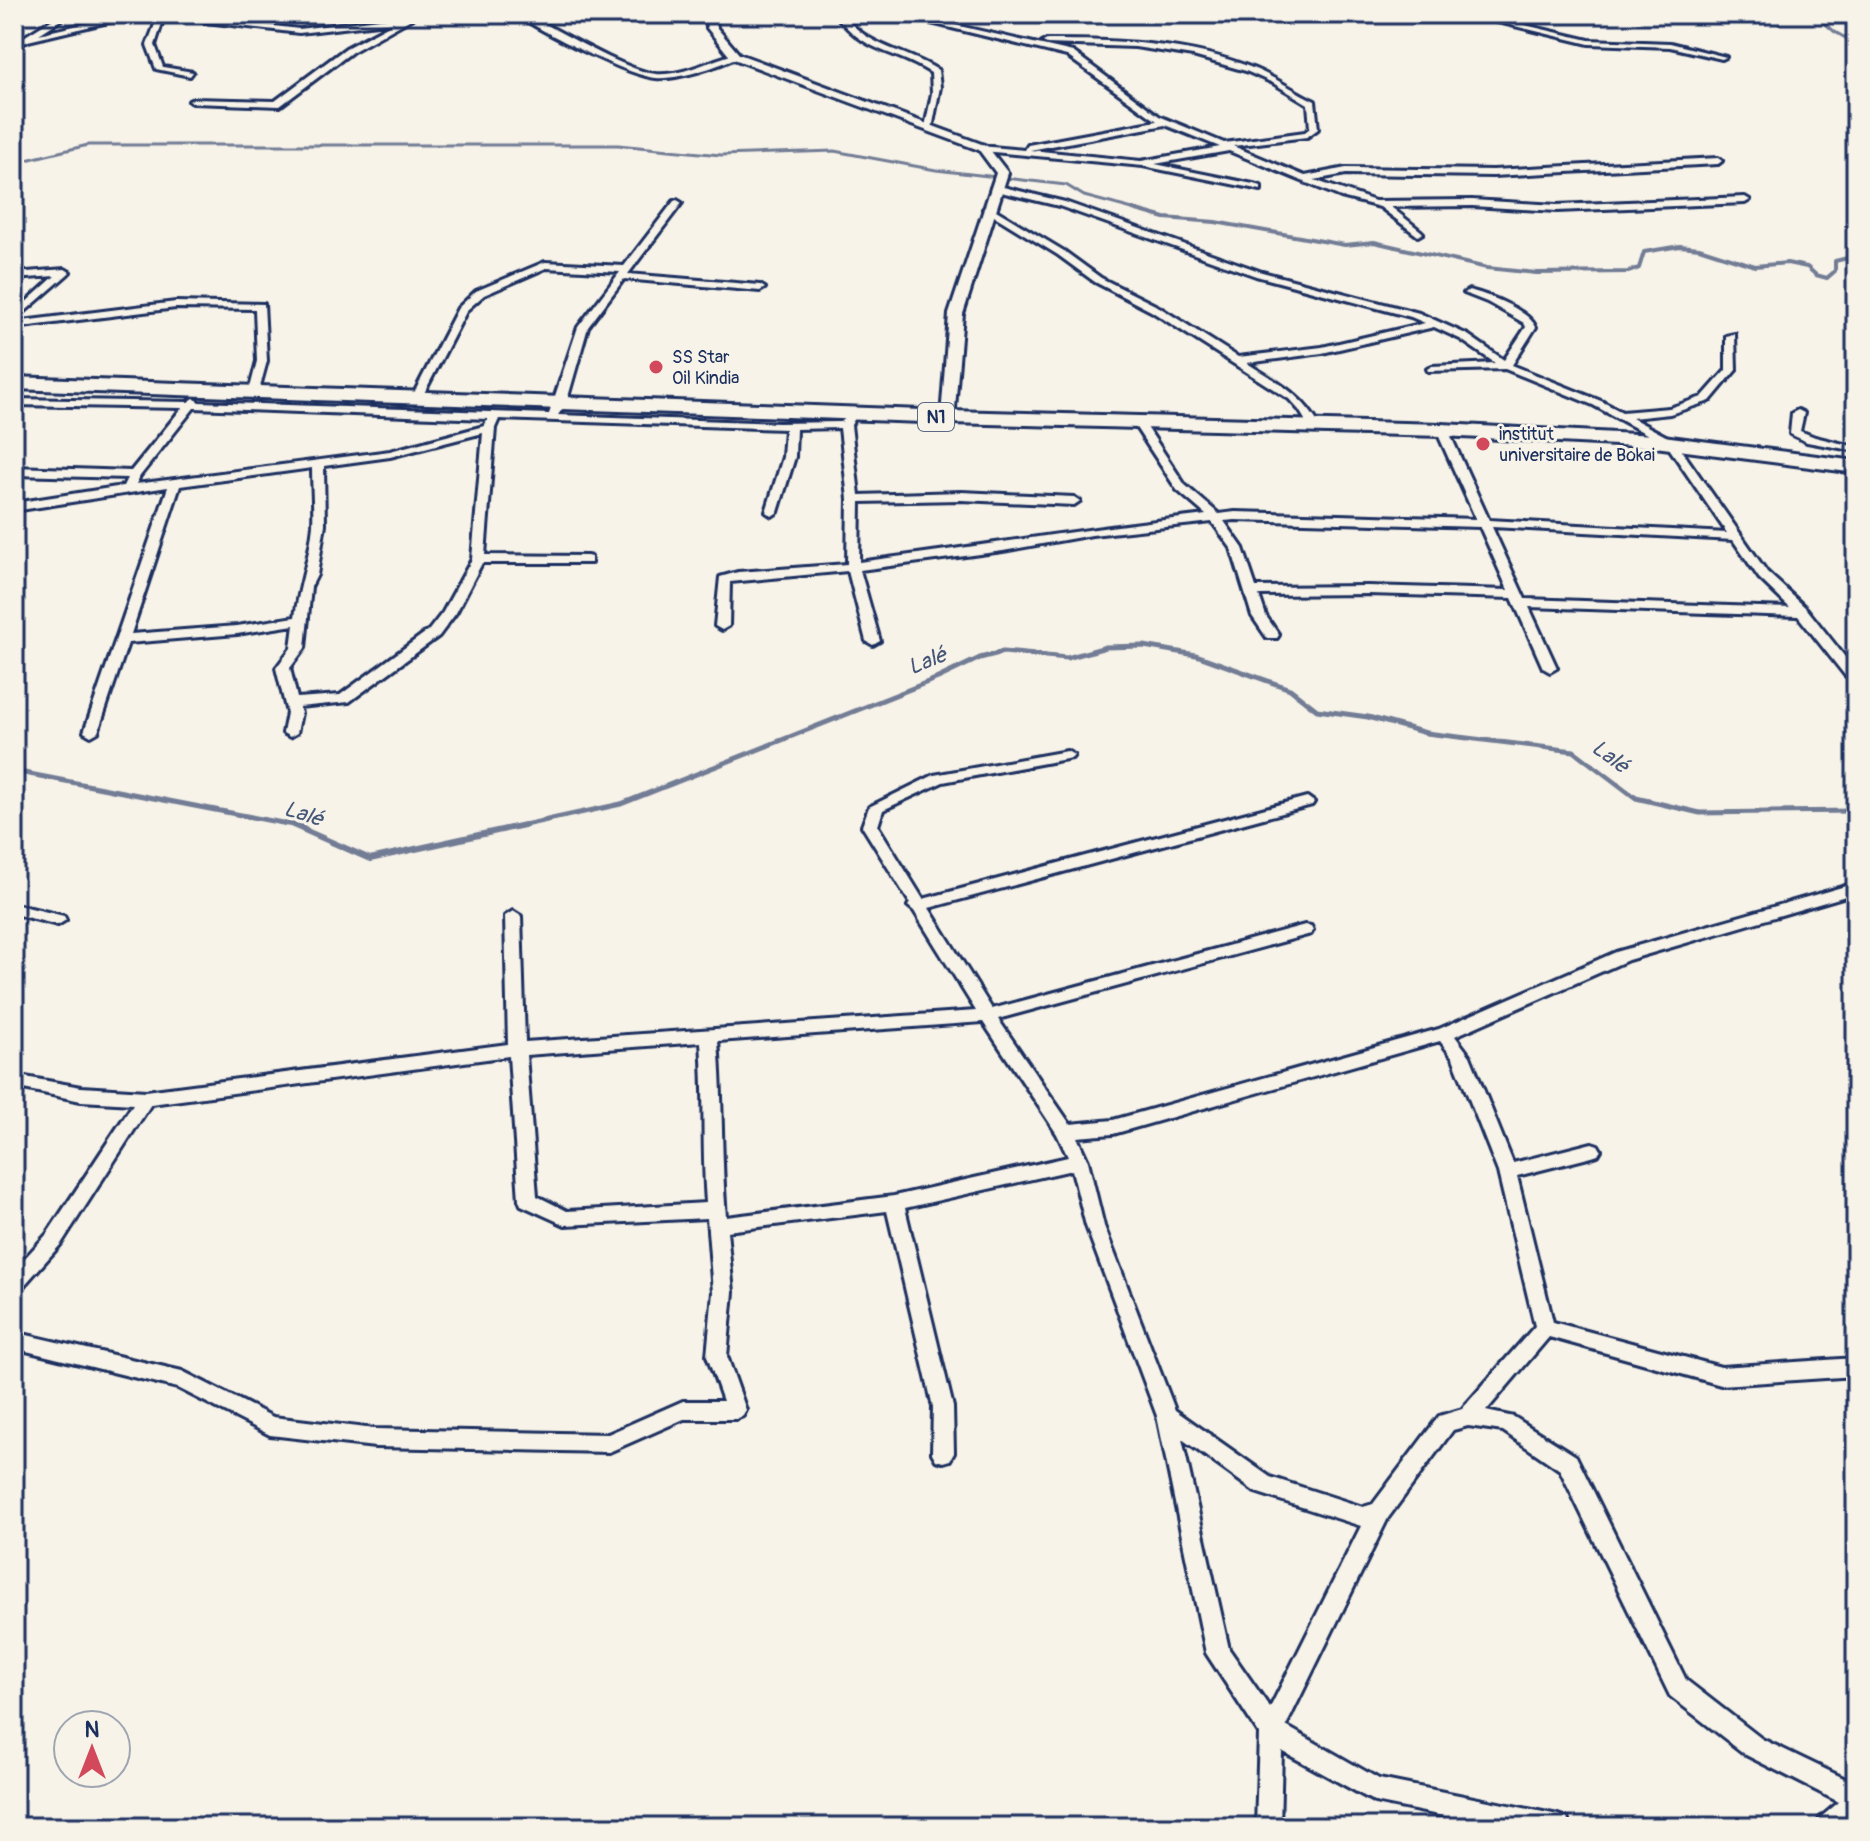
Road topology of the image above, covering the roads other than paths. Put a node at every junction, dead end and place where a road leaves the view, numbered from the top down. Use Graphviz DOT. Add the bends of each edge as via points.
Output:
graph roads {
  1 [pos="66,14"];
  2 [pos="138,14"];
  3 [pos="156,14"];
  4 [pos="383,14"];
  5 [pos="416,14"];
  6 [pos="520,14"];
  7 [pos="591,14"];
  8 [pos="689,14"];
  9 [pos="710,14"];
  10 [pos="839,14"];
  11 [pos="898,14"];
  12 [pos="1469,14"];
  13 [pos="402,18"];
  14 [pos="25,39"];
  15 [pos="1027,42"];
  16 [pos="14,46"];
  17 [pos="735,56"];
  18 [pos="1722,57"];
  19 [pos="190,74"];
  20 [pos="193,101"];
  21 [pos="1166,122"];
  22 [pos="929,127"];
  23 [pos="1229,146"];
  24 [pos="983,148"];
  25 [pos="1007,152"];
  26 [pos="1718,161"];
  27 [pos="1141,164"];
  28 [pos="1308,178"];
  29 [pos="999,179"];
  30 [pos="1258,188"];
  31 [pos="1745,200"];
  32 [pos="677,203"];
  33 [pos="1382,204"];
  34 [pos="988,209"];
  35 [pos="1418,233"];
  36 [pos="625,272"];
  37 [pos="14,276"];
  38 [pos="760,288"];
  39 [pos="1469,293"];
  40 [pos="14,318"];
  41 [pos="1435,324"];
  42 [pos="14,325"];
  43 [pos="1731,336"];
  44 [pos="1235,361"];
  45 [pos="1506,366"];
  46 [pos="1432,369"];
  47 [pos="14,383"];
  48 [pos="208,390"];
  49 [pos="254,392"];
  50 [pos="416,399"];
  51 [pos="14,402"];
  52 [pos="190,405"];
  53 [pos="556,411"];
  54 [pos="1798,413"];
  55 [pos="1622,415"];
  56 [pos="949,417"];
  57 [pos="848,419"];
  58 [pos="783,420"];
  59 [pos="1137,420"];
  60 [pos="492,422"];
  61 [pos="1314,426"];
  62 [pos="1442,430"];
  63 [pos="1671,443"];
  64 [pos="1855,456"];
  65 [pos="318,464"];
  66 [pos="14,471"];
  67 [pos="134,475"];
  68 [pos="175,484"];
  69 [pos="128,489"];
  70 [pos="854,499"];
  71 [pos="1074,501"];
  72 [pos="15,509"];
  73 [pos="772,512"];
  74 [pos="1215,517"];
  75 [pos="1484,523"];
  76 [pos="1737,537"];
  77 [pos="478,559"];
  78 [pos="587,560"];
  79 [pos="853,567"];
  80 [pos="1252,591"];
  81 [pos="1518,599"];
  82 [pos="1802,612"];
  83 [pos="303,620"];
  84 [pos="722,626"];
  85 [pos="1272,635"];
  86 [pos="123,639"];
  87 [pos="873,641"];
  88 [pos="1550,668"];
  89 [pos="1856,680"];
  90 [pos="293,703"];
  91 [pos="91,732"];
  92 [pos="290,733"];
  93 [pos="1067,755"];
  94 [pos="1307,802"];
  95 [pos="1856,888"];
  96 [pos="916,906"];
  97 [pos="14,909"];
  98 [pos="513,916"];
  99 [pos="58,920"];
  100 [pos="1305,930"];
  101 [pos="988,1016"];
  102 [pos="1444,1034"];
  103 [pos="709,1036"];
  104 [pos="517,1049"];
  105 [pos="14,1081"];
  106 [pos="146,1098"];
  107 [pos="1065,1131"];
  108 [pos="1592,1150"];
  109 [pos="1079,1161"];
  110 [pos="1507,1172"];
  111 [pos="894,1203"];
  112 [pos="717,1217"];
  113 [pos="14,1283"];
  114 [pos="1545,1328"];
  115 [pos="14,1340"];
  116 [pos="1856,1367"];
  117 [pos="1167,1416"];
  118 [pos="1468,1417"];
  119 [pos="943,1453"];
  120 [pos="1380,1511"];
  121 [pos="1271,1731"];
  122 [pos="1856,1800"];
  123 [pos="1268,1827"];
  124 [pos="1558,1827"];
  125 [pos="1829,1827"];
  1 -- 14 [label="street"];
  2 -- 14 [label="street"];
  3 -- 13 [label="street" via="299,31"];
  3 -- 19 [label="street" via="161,18 151,45 160,69"];
  4 -- 13 [label="street"];
  5 -- 13 [label="street"];
  6 -- 17 [label="street" via="654,77"];
  7 -- 8 [label="street" via="624,19"];
  9 -- 17 [label="street" via="712,28"];
  10 -- 22 [label="street" via="852,34 935,72 937,97"];
  11 -- 15 [label="street"];
  12 -- 18 [label="street" via="1589,42 1670,45"];
  13 -- 20 [label="street" via="277,104"];
  14 -- 16 [label="street"];
  15 -- 21 [label="street" via="1070,54"];
  15 -- 23 [label="street" via="1160,47 1242,68 1312,103 1314,129 1307,134"];
  17 -- 22 [label="street"];
  21 -- 23 [label="street"];
  21 -- 25 [label="street"];
  22 -- 24 [label="street"];
  23 -- 27 [label="street"];
  23 -- 28 [label="street"];
  24 -- 25 [label="street"];
  24 -- 29 [label="street"];
  25 -- 27 [label="street"];
  26 -- 28 [label="street" via="1493,173 1346,171"];
  27 -- 30 [label="street"];
  28 -- 33 [label="street" via="1344,195"];
  29 -- 34 [label="street"];
  29 -- 41 [label="street" via="1259,274"];
  31 -- 33 [label="street" via="1557,208"];
  32 -- 36 [label="street"];
  33 -- 35 [label="street"];
  34 -- 44 [label="street"];
  34 -- 56 [label="street" via="956,314"];
  36 -- 38 [label="street"];
  36 -- 50 [label="street" via="545,265 480,293 463,308"];
  36 -- 53 [label="street" via="583,327"];
  37 -- 40 [label="street" via="65,272"];
  39 -- 45 [label="street" via="1528,321 1531,327"];
  41 -- 44 [label="street" via="1322,350"];
  41 -- 45 [label="street"];
  42 -- 49 [label="street" via="176,305 260,306 262,361"];
  43 -- 55 [label="street" via="1731,370 1706,399 1670,411"];
  44 -- 61 [label="street" via="1293,397"];
  45 -- 46 [label="street"];
  45 -- 55 [label="street"];
  47 -- 48 [label="highway, N1"];
  48 -- 49 [label="highway, N1"];
  48 -- 52 [label="street"];
  49 -- 50 [label="highway, N1"];
  50 -- 53 [label="highway, N1"];
  51 -- 52 [label="street"];
  52 -- 60 [label="street"];
  52 -- 67 [label="street"];
  53 -- 58 [label="highway, N1"];
  53 -- 60 [label="street"];
  54 -- 64 [label="street" via="1794,432"];
  55 -- 63 [label="street"];
  56 -- 57 [label="highway, N1"];
  56 -- 59 [label="highway, N1"];
  57 -- 58 [label="highway, N1"];
  57 -- 70 [label="street"];
  58 -- 73 [label="street" via="789,457"];
  59 -- 61 [label="highway, N1"];
  59 -- 74 [label="street" via="1181,487"];
  60 -- 65 [label="street" via="390,454"];
  60 -- 77 [label="street"];
  61 -- 62 [label="highway, N1"];
  62 -- 63 [label="highway, N1"];
  62 -- 75 [label="street"];
  63 -- 64 [label="highway, N1"];
  63 -- 76 [label="street"];
  65 -- 68 [label="street"];
  65 -- 83 [label="street" via="319,524"];
  66 -- 67 [label="street"];
  67 -- 69 [label="street"];
  68 -- 69 [label="street"];
  68 -- 86 [label="street"];
  69 -- 72 [label="street"];
  70 -- 71 [label="street"];
  70 -- 79 [label="street"];
  74 -- 75 [label="street"];
  74 -- 79 [label="street"];
  74 -- 80 [label="street" via="1237,548"];
  75 -- 76 [label="street"];
  75 -- 81 [label="street"];
  76 -- 82 [label="street" via="1763,575"];
  77 -- 78 [label="street"];
  77 -- 90 [label="street" via="434,633 344,699"];
  79 -- 84 [label="street" via="724,580"];
  79 -- 87 [label="street"];
  80 -- 81 [label="street" via="1368,590"];
  80 -- 85 [label="street"];
  81 -- 82 [label="street"];
  81 -- 88 [label="street"];
  82 -- 89 [label="street"];
  83 -- 86 [label="street"];
  83 -- 90 [label="street" via="298,648 283,668"];
  86 -- 91 [label="street"];
  90 -- 92 [label="street"];
  93 -- 96 [label="street" via="939,778 876,807 870,826"];
  94 -- 96 [label="street"];
  95 -- 102 [label="street" via="1622,956"];
  96 -- 101 [label="street"];
  97 -- 99 [label="street"];
  98 -- 104 [label="street"];
  100 -- 101 [label="street"];
  101 -- 103 [label="street"];
  101 -- 107 [label="street"];
  102 -- 107 [label="street" via="1113,1127"];
  102 -- 110 [label="street" via="1461,1056"];
  103 -- 104 [label="street"];
  103 -- 112 [label="street"];
  104 -- 106 [label="street"];
  104 -- 112 [label="street" via="528,1200 565,1218"];
  105 -- 106 [label="street" via="81,1094"];
  106 -- 113 [label="street" via="54,1239"];
  107 -- 109 [label="street"];
  108 -- 110 [label="street"];
  109 -- 111 [label="street"];
  109 -- 117 [label="street" via="1095,1226"];
  110 -- 114 [label="street"];
  111 -- 112 [label="street"];
  111 -- 119 [label="street" via="943,1407"];
  112 -- 115 [label="street" via="723,1292 717,1356 736,1410 683,1410 609,1443 375,1438 270,1426 182,1380"];
  114 -- 116 [label="street" via="1721,1376"];
  114 -- 118 [label="street"];
  117 -- 120 [label="street" via="1263,1485 1363,1517"];
  117 -- 121 [label="street" via="1218,1653"];
  118 -- 120 [label="street" via="1446,1422"];
  118 -- 122 [label="street" via="1507,1423 1568,1463 1678,1688 1754,1747"];
  120 -- 121 [label="street"];
  121 -- 123 [label="street"];
  121 -- 124 [label="street" via="1375,1790"];
  122 -- 125 [label="street"];
}
